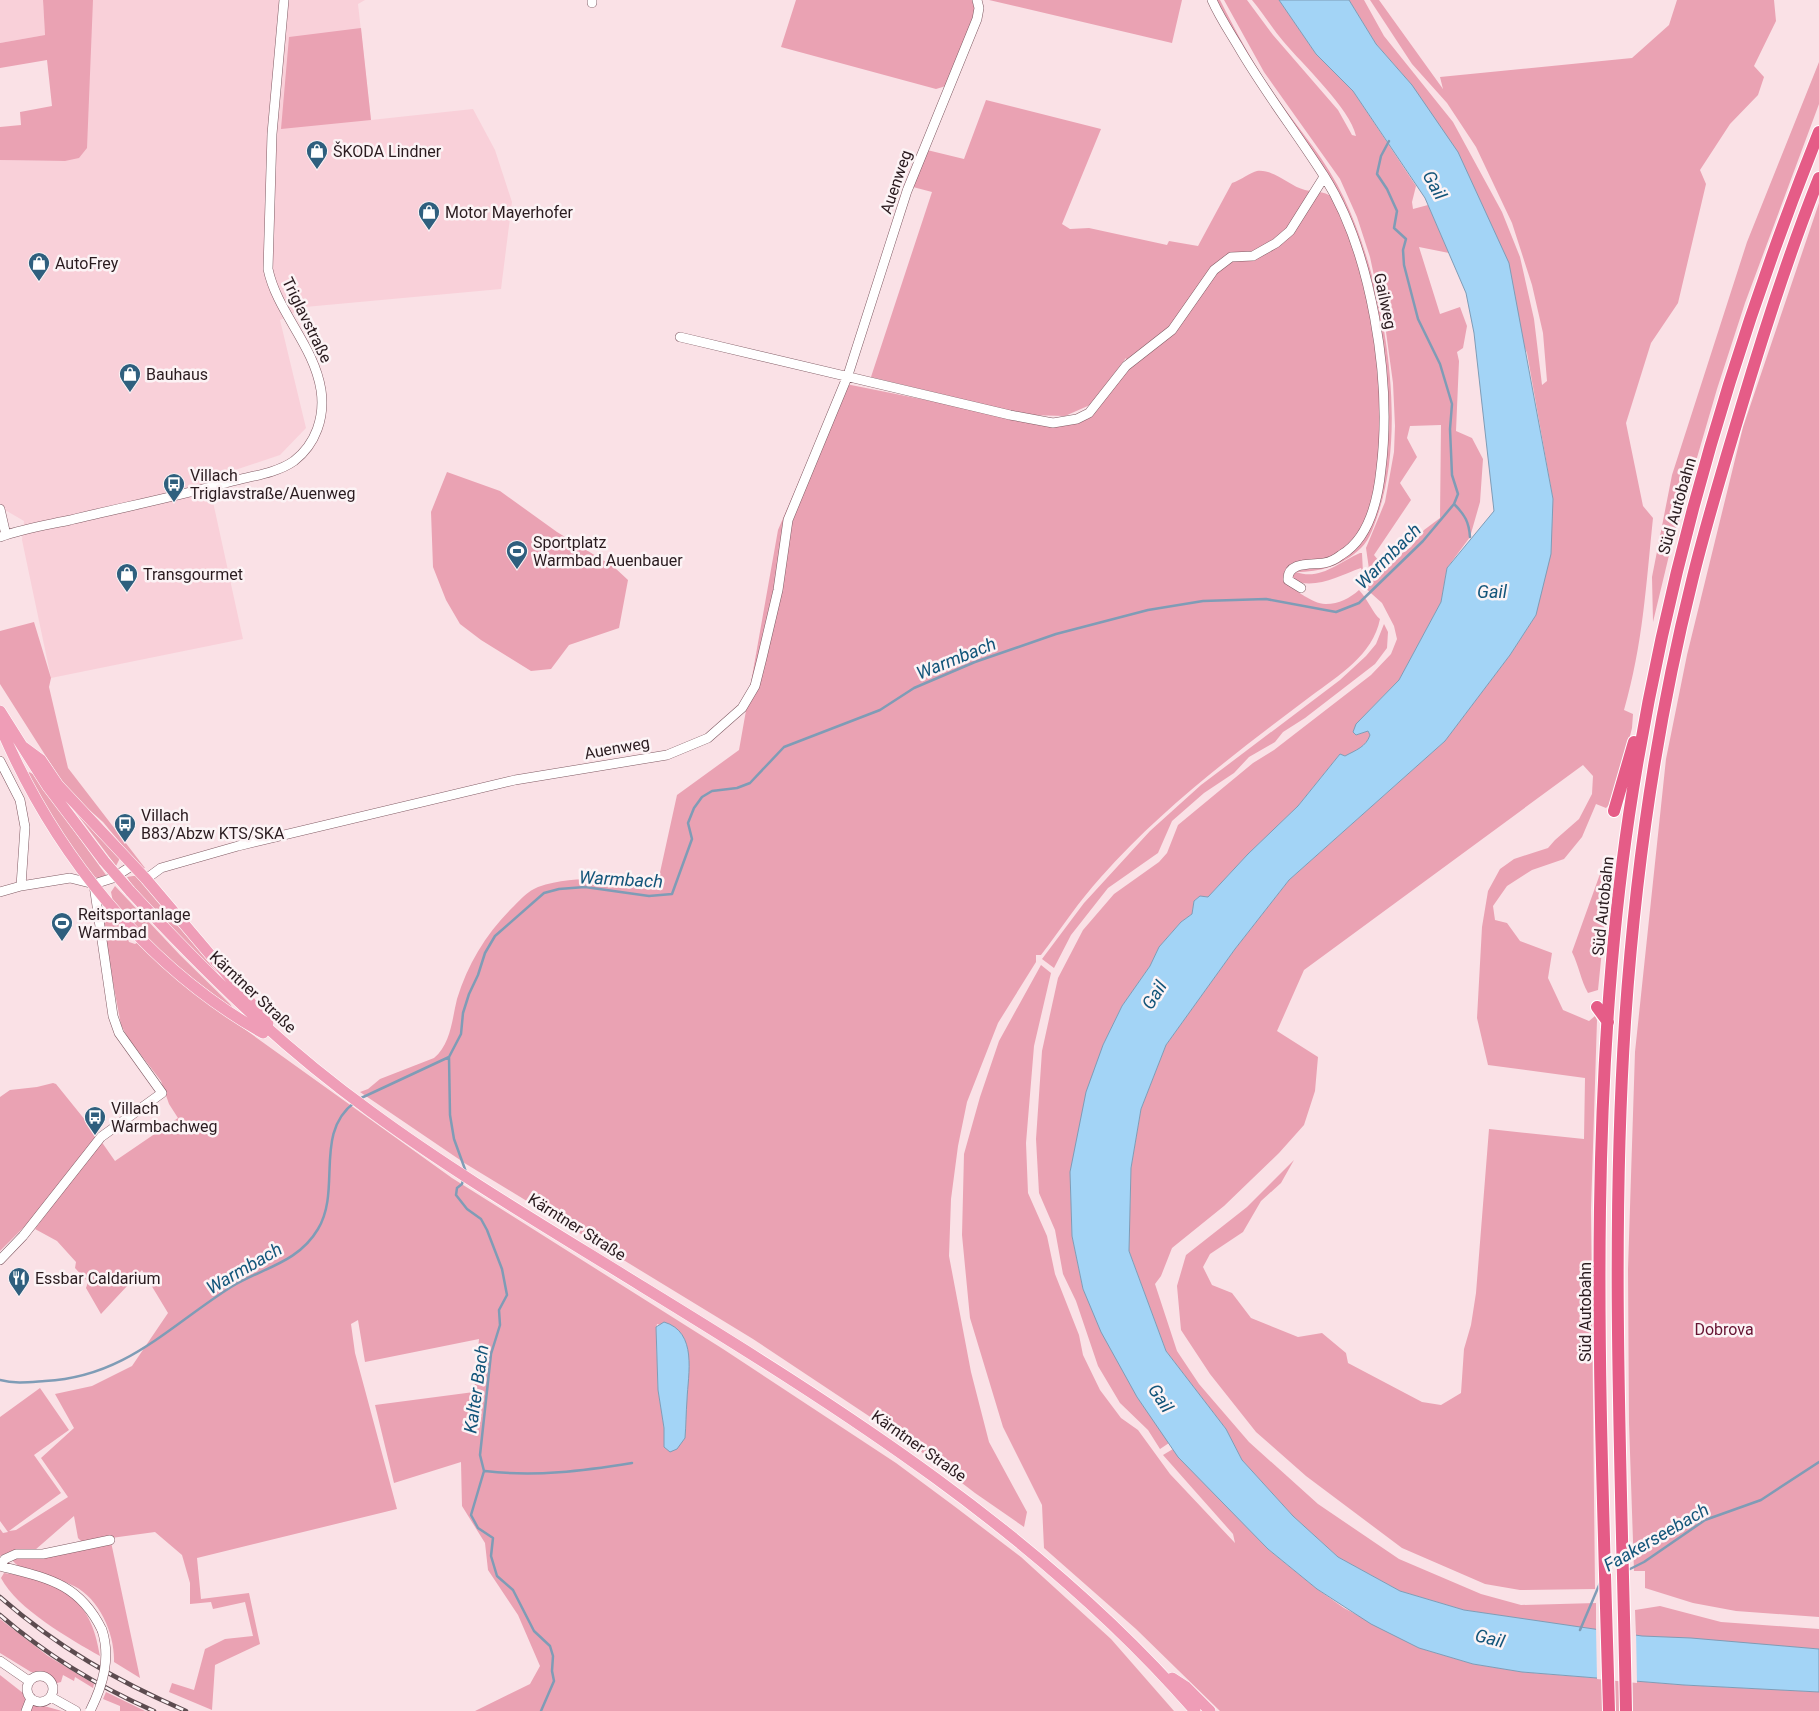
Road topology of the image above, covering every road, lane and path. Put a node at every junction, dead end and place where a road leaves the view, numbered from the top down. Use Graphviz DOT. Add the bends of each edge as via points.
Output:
graph roads {
  1 [pos="284,0"];
  2 [pos="1212,0"];
  3 [pos="977,1"];
  4 [pos="1819,132"];
  5 [pos="1324,177"];
  6 [pos="1819,178"];
  7 [pos="680,337"];
  8 [pos="848,375"];
  9 [pos="0,509"];
  10 [pos="3,536"];
  11 [pos="1301,588"];
  12 [pos="1657,655"];
  13 [pos="0,711"];
  14 [pos="0,726"];
  15 [pos="22,746"];
  16 [pos="0,761"];
  17 [pos="1614,812"];
  18 [pos="133,865"];
  19 [pos="146,879"];
  20 [pos="94,884"];
  21 [pos="21,886"];
  22 [pos="0,892"];
  23 [pos="1597,1007"];
  24 [pos="1608,1022"];
  25 [pos="286,1046"];
  26 [pos="0,1260"];
  27 [pos="110,1540"];
  28 [pos="0,1565"];
  29 [pos="0,1662"];
  30 [pos="1162,1673"];
  31 [pos="30,1681"];
  32 [pos="1174,1686"];
  33 [pos="51,1697"];
  34 [pos="31,1698"];
  35 [pos="26,1711"];
  36 [pos="76,1711"];
  37 [pos="90,1711"];
  38 [pos="1185,1711"];
  39 [pos="1195,1711"];
  40 [pos="1210,1711"];
  41 [pos="1609,1711"];
  42 [pos="1626,1711"];
  1 -- 10 [label="street, Triglavstraße" via="272,134 268,269 273,288 300,337 321,389 322,406 317,432 303,452 284,467"];
  2 -- 5 [label="street, Gailweg" via="1268,95"];
  3 -- 8 [label="street, Auenweg" via="977,20 907,191"];
  4 -- 12 [label="highway, Süd Autobahn" via="1747,328 1697,494"];
  5 -- 8 [label="street" via="1290,231 1253,256 1231,257 1214,270 1172,330 1126,366 1089,413 1077,419 1053,423 1010,416"];
  5 -- 11 [label="street, Gailweg" via="1359,252 1372,305 1380,356 1385,443 1379,485 1367,525 1343,554 1327,563 1291,569 1288,580"];
  6 -- 42 [label="highway, Süd Autobahn" via="1761,340 1704,535 1676,654 1644,830 1625,1024 1619,1160 1618,1296"];
  7 -- 8 [label="street"];
  8 -- 19 [label="street, Auenweg" via="788,520 778,590 755,686 742,708 708,738 667,755 515,780 238,846 161,868"];
  9 -- 10 [label="street"];
  12 -- 17 [label="highway"];
  12 -- 24 [label="highway, Süd Autobahn" via="1628,818"];
  13 -- 15 [label="main road, Kärntner Straße"];
  14 -- 20 [label="main road" via="28,784 70,854"];
  15 -- 18 [label="main road" via="41,760 58,785"];
  15 -- 25 [label="main road, Kärntner Straße, bridge" via="48,787 130,891 225,991"];
  16 -- 21 [label="street" via="20,800 25,826"];
  18 -- 19 [label="main road"];
  18 -- 20 [label="street" via="113,878"];
  19 -- 25 [label="main road"];
  20 -- 21 [label="street" via="70,878"];
  20 -- 25 [label="main road" via="114,911 184,978 244,1022"];
  20 -- 26 [label="street" via="113,1016 119,1033 162,1093 101,1137 23,1236"];
  21 -- 22 [label="street"];
  23 -- 24 [label="highway"];
  24 -- 41 [label="highway, Süd Autobahn" via="1602,1166 1603,1478"];
  25 -- 30 [label="main road, Kärntner Straße" via="371,1112 454,1169 728,1340 963,1497 1079,1593"];
  27 -- 28 [label="street" via="43,1554 16,1554"];
  28 -- 37 [label="street, bridge" via="62,1584 93,1611 108,1647 99,1693"];
  29 -- 31 [label="street"];
  30 -- 32 [label="main road, Kärntner Straße"];
  30 -- 40 [label="main road" via="1186,1687"];
  31 -- 33 [label="street" via="36,1676 48,1678 54,1689"];
  31 -- 34 [label="street" via="27,1688"];
  32 -- 38 [label="main road"];
  32 -- 39 [label="main road, Kärntner Straße"];
  33 -- 34 [label="street" via="39,1702"];
  33 -- 36 [label="street"];
  34 -- 35 [label="street"];
}
